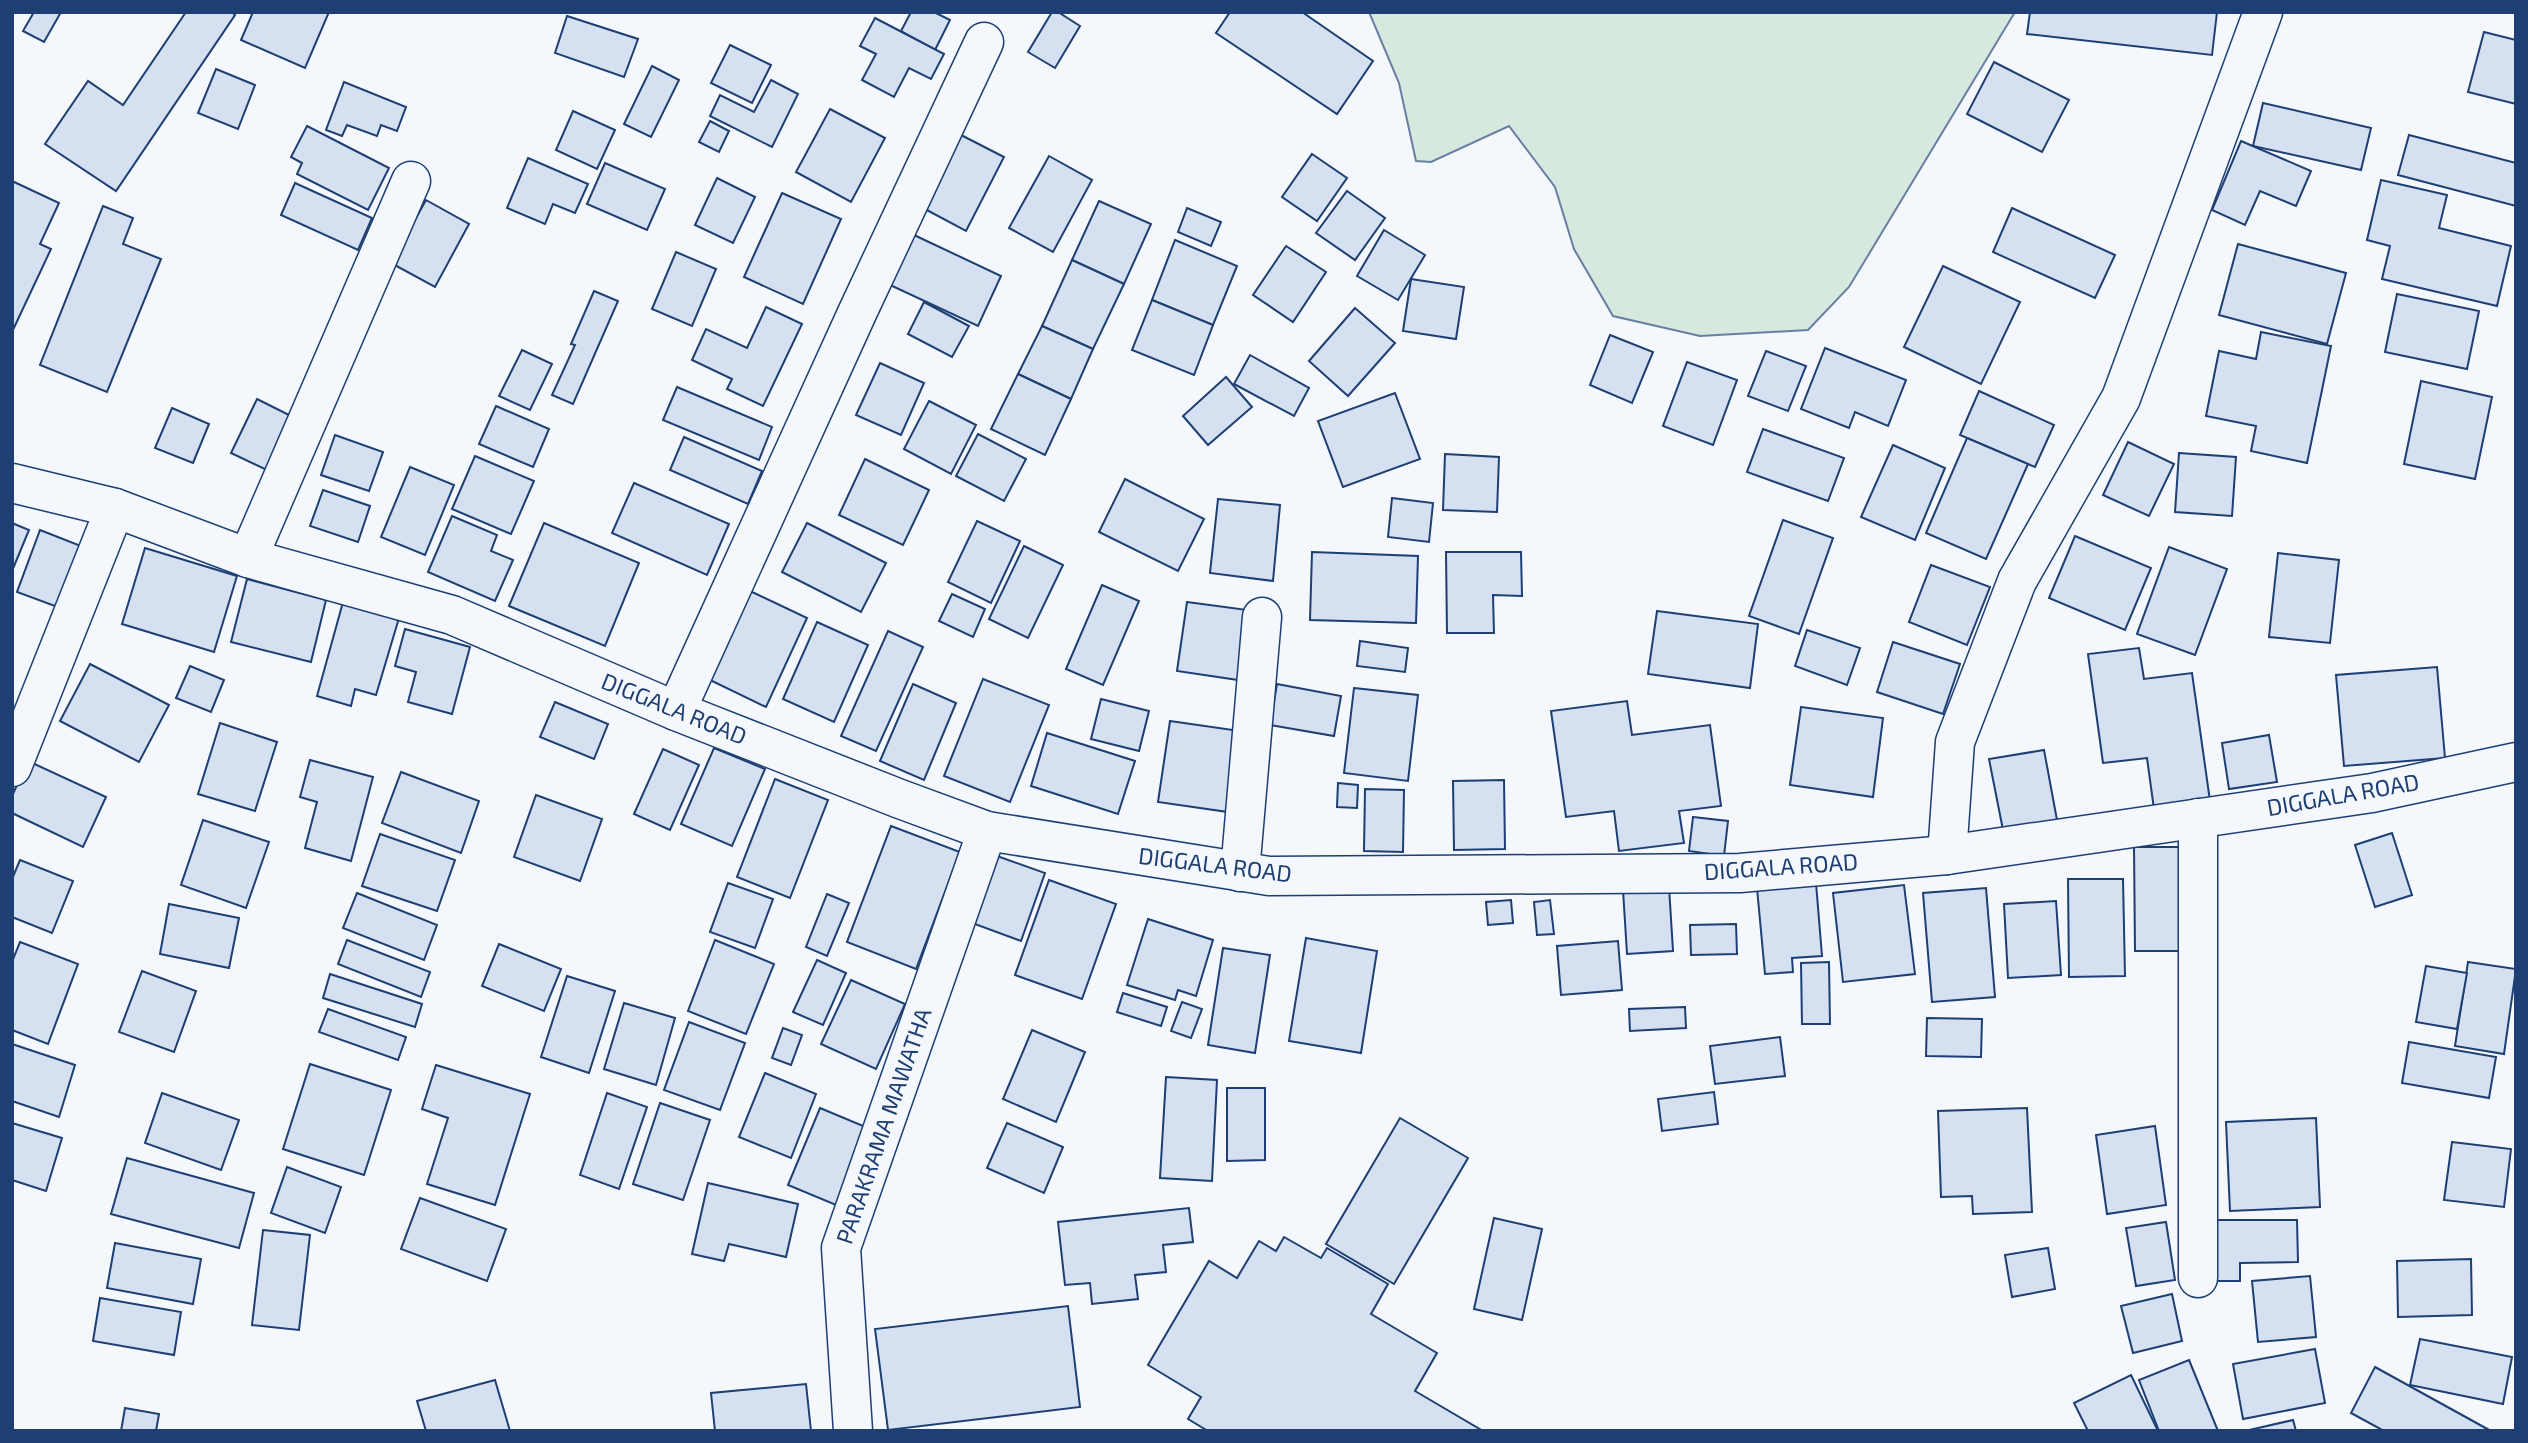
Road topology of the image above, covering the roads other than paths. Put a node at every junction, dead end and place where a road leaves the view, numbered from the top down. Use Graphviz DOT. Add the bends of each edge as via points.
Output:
graph roads {
  1 [pos="2263,12"];
  2 [pos="984,42"];
  3 [pos="411,181"];
  4 [pos="12,483"];
  5 [pos="115,508"];
  6 [pos="248,558"];
  7 [pos="1262,617"];
  8 [pos="676,711"];
  9 [pos="2516,762"];
  10 [pos="12,767"];
  11 [pos="2198,818"];
  12 [pos="987,831"];
  13 [pos="1947,855"];
  14 [pos="1240,872"];
  15 [pos="2198,1278"];
  16 [pos="853,1431"];
  1 -- 13 [label="street" via="2121,398 2017,581 1955,742"];
  2 -- 8 [label="street"];
  3 -- 6 [label="street"];
  4 -- 5 [label="street, DIGGALA ROAD"];
  5 -- 6 [label="street, DIGGALA ROAD"];
  5 -- 10 [label="street"];
  6 -- 8 [label="street, DIGGALA ROAD" via="452,615"];
  7 -- 14 [label="street"];
  8 -- 12 [label="street, DIGGALA ROAD"];
  9 -- 11 [label="street, DIGGALA ROAD" via="2372,793"];
  11 -- 13 [label="street, DIGGALA ROAD"];
  11 -- 15 [label="street"];
  12 -- 14 [label="street, DIGGALA ROAD"];
  12 -- 16 [label="street, PARAKRAMA MAWATHA" via="841,1248"];
  13 -- 14 [label="street, DIGGALA ROAD" via="1740,873 1269,876"];
}
